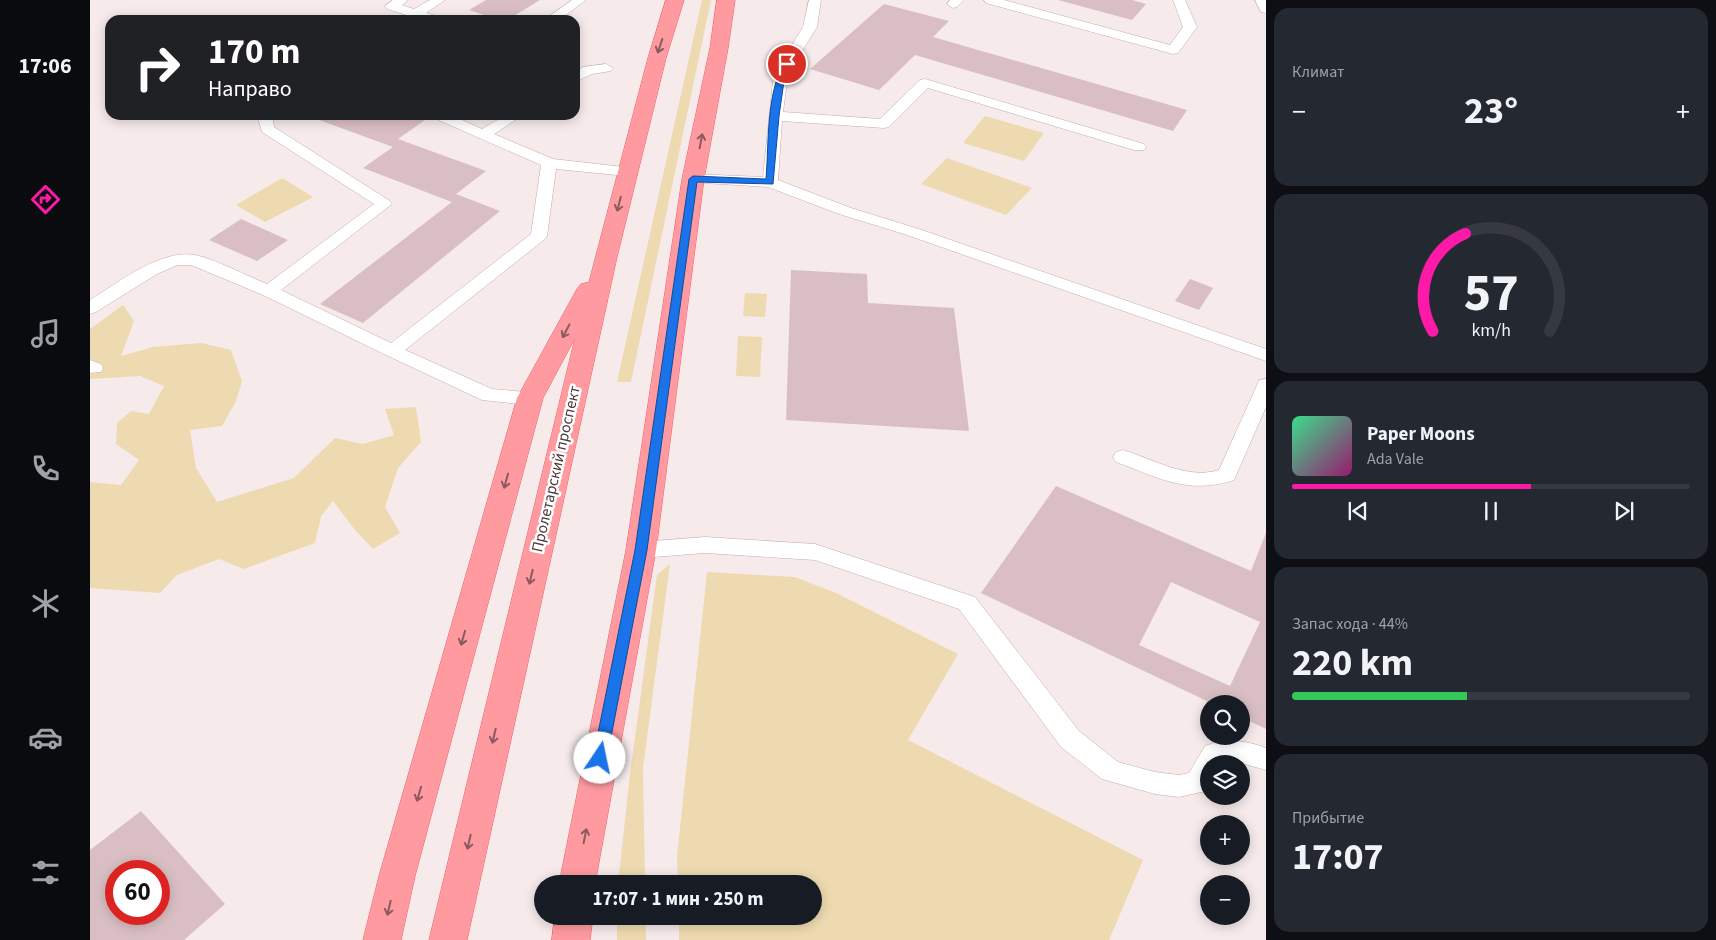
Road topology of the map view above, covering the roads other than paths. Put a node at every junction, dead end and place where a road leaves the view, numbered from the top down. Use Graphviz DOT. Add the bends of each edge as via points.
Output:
graph roads {
  1 [pos="402,0"];
  2 [pos="439,0"];
  3 [pos="580,0"];
  4 [pos="675,0"];
  5 [pos="726,0"];
  6 [pos="815,0"];
  7 [pos="990,0"];
  8 [pos="1179,0"];
  9 [pos="1261,0"];
  10 [pos="1266,9"];
  11 [pos="415,14"];
  12 [pos="418,15"];
  13 [pos="558,15"];
  14 [pos="606,68"];
  15 [pos="580,75"];
  16 [pos="775,116"];
  17 [pos="265,120"];
  18 [pos="450,120"];
  19 [pos="508,120"];
  20 [pos="482,135"];
  21 [pos="1139,147"];
  22 [pos="549,163"];
  23 [pos="627,171"];
  24 [pos="693,179"];
  25 [pos="770,182"];
  26 [pos="606,257"];
  27 [pos="269,291"];
  28 [pos="92,304"];
  29 [pos="392,351"];
  30 [pos="1266,355"];
  31 [pos="1266,386"];
  32 [pos="530,398"];
  33 [pos="1123,457"];
  34 [pos="641,550"];
  35 [pos="1266,759"];
  36 [pos="579,875"];
  37 [pos="573,925"];
  38 [pos="382,940"];
  39 [pos="448,940"];
  40 [pos="571,940"];
  1 -- 11 [label="lane" via="391,6"];
  2 -- 11 [label="lane"];
  3 -- 13 [label="lane"];
  4 -- 23 [label="main road, Пролетарский проспект, one-way"];
  24 -- 5 [label="main road, one-way" via="720,48"];
  6 -- 16 [label="lane" via="810,27 780,81"];
  7 -- 8 [label="lane" via="1173,50 1190,27"];
  9 -- 10 [label="lane"];
  11 -- 12 [label="lane"];
  14 -- 15 [label="lane" via="588,70"];
  16 -- 21 [label="lane" via="884,124 925,83"];
  16 -- 25 [label="lane"];
  17 -- 27 [label="lane" via="267,129 384,204"];
  18 -- 20 [label="lane"];
  19 -- 20 [label="lane"];
  20 -- 22 [label="lane"];
  22 -- 23 [label="lane"];
  22 -- 29 [label="lane" via="539,236"];
  23 -- 26 [label="main road, Пролетарский проспект, one-way"];
  24 -- 25 [label="lane"];
  24 -- 34 [label="main road"];
  25 -- 30 [label="lane" via="845,211"];
  26 -- 32 [label="main road, one-way"];
  26 -- 39 [label="main road, Пролетарский проспект, one-way"];
  27 -- 28 [label="lane" via="193,260 175,260 150,270"];
  27 -- 29 [label="lane"];
  29 -- 32 [label="lane" via="489,395"];
  31 -- 33 [label="lane" via="1227,475 1216,480 1188,479"];
  32 -- 38 [label="main road, one-way" via="399,867"];
  34 -- 35 [label="lane" via="705,545 815,552 967,603 1070,740 1111,771 1179,786 1198,783 1214,754 1251,752"];
  36 -- 34 [label="main road, one-way"];
  37 -- 40 [label="main road"];
}
